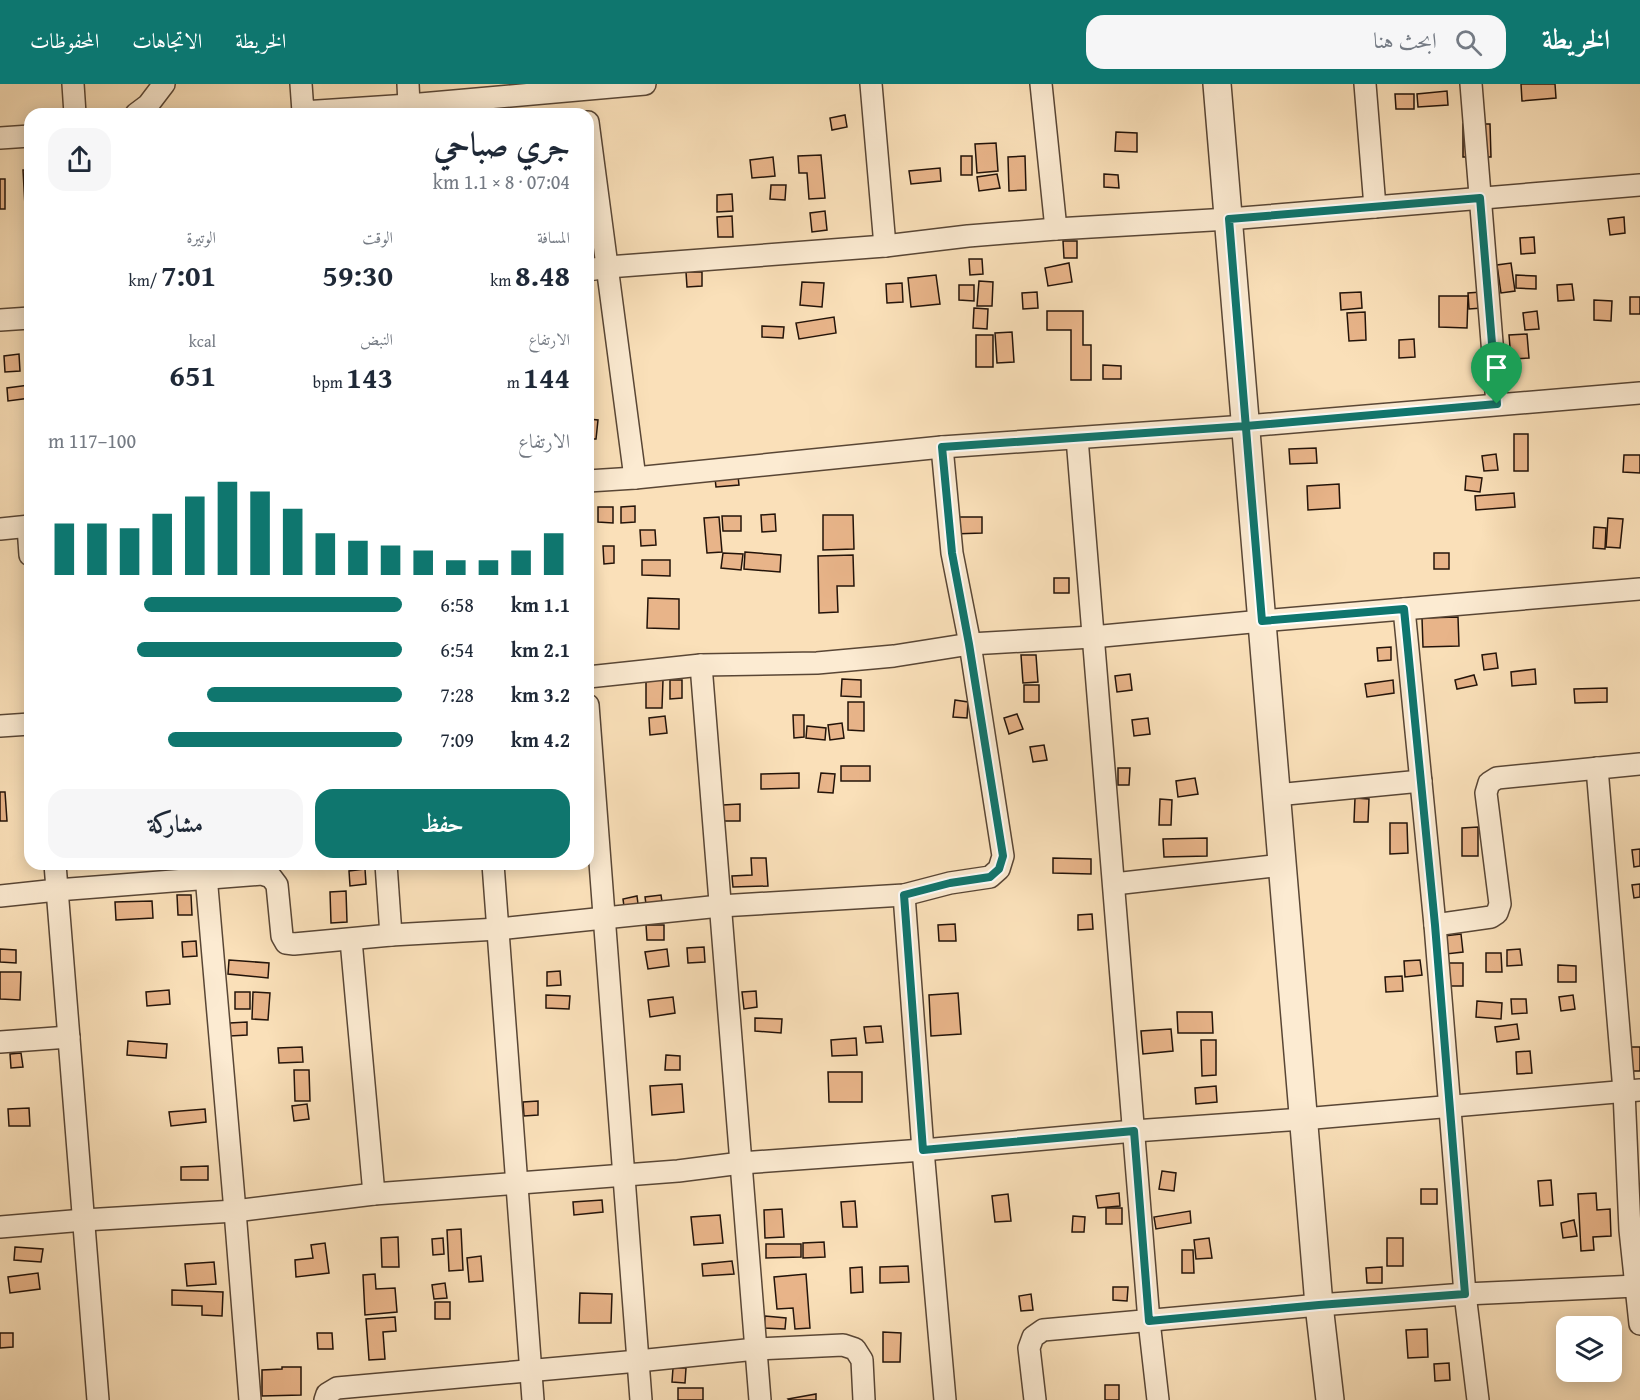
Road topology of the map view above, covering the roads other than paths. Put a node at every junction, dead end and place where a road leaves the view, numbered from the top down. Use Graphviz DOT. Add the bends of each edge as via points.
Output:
graph roads {
  1 [pos="73,84"];
  2 [pos="164,84"];
  3 [pos="301,84"];
  4 [pos="645,84"];
  5 [pos="871,84"];
  6 [pos="1041,84"];
  7 [pos="1217,84"];
  8 [pos="1365,84"];
  9 [pos="1470,84"];
  10 [pos="583,87"];
  11 [pos="409,94"];
  12 [pos="75,108"];
  13 [pos="144,108"];
  14 [pos="303,108"];
  15 [pos="332,108"];
  16 [pos="586,108"];
  17 [pos="24,136"];
  18 [pos="0,138"];
  19 [pos="1640,185"];
  20 [pos="1480,198"];
  21 [pos="1375,207"];
  22 [pos="594,210"];
  23 [pos="1229,219"];
  24 [pos="1056,229"];
  25 [pos="885,246"];
  26 [pos="598,268"];
  27 [pos="24,318"];
  28 [pos="0,320"];
  29 [pos="1640,393"];
  30 [pos="1497,404"];
  31 [pos="1246,426"];
  32 [pos="1077,438"];
  33 [pos="942,447"];
  34 [pos="635,478"];
  35 [pos="594,481"];
  36 [pos="24,527"];
  37 [pos="0,529"];
  38 [pos="1640,589"];
  39 [pos="1404,609"];
  40 [pos="1262,621"];
  41 [pos="1092,637"];
  42 [pos="969,644"];
  43 [pos="701,665"];
  44 [pos="594,676"];
  45 [pos="24,724"];
  46 [pos="0,726"];
  47 [pos="1640,764"];
  48 [pos="1597,768"];
  49 [pos="1421,781"];
  50 [pos="594,785"];
  51 [pos="1276,795"];
  52 [pos="1282,865"];
  53 [pos="55,870"];
  54 [pos="386,870"];
  55 [pos="493,870"];
  56 [pos="206,872"];
  57 [pos="1114,884"];
  58 [pos="57,890"];
  59 [pos="904,895"];
  60 [pos="0,896"];
  61 [pos="720,906"];
  62 [pos="604,919"];
  63 [pos="1435,925"];
  64 [pos="498,929"];
  65 [pos="391,935"];
  66 [pos="351,940"];
  67 [pos="69,1037"];
  68 [pos="0,1042"];
  69 [pos="1632,1090"];
  70 [pos="1450,1105"];
  71 [pos="1303,1119"];
  72 [pos="1134,1131"];
  73 [pos="923,1150"];
  74 [pos="741,1163"];
  75 [pos="624,1175"];
  76 [pos="517,1182"];
  77 [pos="374,1194"];
  78 [pos="235,1211"];
  79 [pos="84,1220"];
  80 [pos="0,1227"];
  81 [pos="1635,1229"];
  82 [pos="1636,1286"];
  83 [pos="1465,1294"];
  84 [pos="1319,1305"];
  85 [pos="1149,1321"];
  86 [pos="1640,1324"];
  87 [pos="756,1349"];
  88 [pos="638,1361"];
  89 [pos="531,1371"];
  90 [pos="98,1400"];
  91 [pos="250,1400"];
  92 [pos="325,1400"];
  93 [pos="533,1400"];
  94 [pos="641,1400"];
  95 [pos="760,1400"];
  96 [pos="864,1400"];
  97 [pos="945,1400"];
  98 [pos="1035,1400"];
  99 [pos="1158,1400"];
  100 [pos="1330,1400"];
  101 [pos="1478,1400"];
  1 -- 12 [label="street"];
  2 -- 13 [label="street"];
  3 -- 14 [label="street"];
  4 -- 10 [label="street"];
  5 -- 25 [label="street"];
  6 -- 24 [label="street"];
  7 -- 23 [label="street"];
  8 -- 21 [label="street"];
  9 -- 20 [label="street"];
  10 -- 11 [label="street"];
  10 -- 16 [label="street"];
  11 -- 15 [label="street"];
  17 -- 18 [label="street"];
  19 -- 20 [label="street"];
  20 -- 21 [label="street"];
  20 -- 30 [label="street"];
  21 -- 23 [label="street"];
  22 -- 26 [label="street"];
  23 -- 24 [label="street"];
  23 -- 31 [label="street"];
  24 -- 25 [label="street"];
  25 -- 26 [label="street"];
  26 -- 34 [label="street"];
  27 -- 28 [label="street"];
  29 -- 30 [label="street"];
  30 -- 31 [label="street"];
  31 -- 32 [label="street"];
  31 -- 40 [label="street"];
  32 -- 33 [label="street"];
  32 -- 41 [label="street"];
  33 -- 34 [label="street"];
  33 -- 42 [label="street" via="952,553"];
  34 -- 35 [label="street"];
  36 -- 37 [label="street"];
  38 -- 39 [label="street"];
  39 -- 40 [label="street"];
  39 -- 49 [label="street"];
  40 -- 41 [label="street"];
  40 -- 51 [label="street"];
  41 -- 42 [label="street"];
  41 -- 57 [label="street"];
  42 -- 43 [label="street" via="817,663"];
  42 -- 59 [label="street" via="1003,856 999,869 990,877"];
  43 -- 44 [label="street"];
  43 -- 61 [label="street"];
  45 -- 46 [label="street"];
  47 -- 48 [label="street"];
  48 -- 63 [label="street" via="1497,778 1489,783 1486,793 1500,904 1497,913"];
  48 -- 69 [label="street"];
  49 -- 51 [label="street"];
  49 -- 63 [label="street"];
  50 -- 62 [label="street"];
  51 -- 52 [label="street"];
  52 -- 57 [label="street"];
  52 -- 71 [label="street"];
  53 -- 58 [label="street"];
  54 -- 65 [label="street"];
  55 -- 64 [label="street"];
  56 -- 58 [label="street"];
  56 -- 66 [label="street" via="271,877 278,885 282,936 286,943"];
  56 -- 78 [label="street"];
  57 -- 72 [label="street"];
  58 -- 60 [label="street"];
  58 -- 67 [label="street"];
  59 -- 61 [label="street"];
  59 -- 73 [label="street"];
  61 -- 62 [label="street"];
  61 -- 74 [label="street"];
  62 -- 64 [label="street"];
  62 -- 75 [label="street"];
  63 -- 70 [label="street"];
  64 -- 65 [label="street"];
  64 -- 76 [label="street"];
  65 -- 66 [label="street"];
  66 -- 77 [label="street"];
  67 -- 68 [label="street"];
  67 -- 79 [label="street"];
  69 -- 70 [label="street"];
  69 -- 81 [label="street"];
  70 -- 71 [label="street"];
  70 -- 83 [label="street"];
  71 -- 72 [label="street"];
  71 -- 84 [label="street"];
  72 -- 73 [label="street"];
  72 -- 85 [label="street"];
  73 -- 74 [label="street"];
  73 -- 97 [label="street"];
  74 -- 75 [label="street"];
  74 -- 87 [label="street"];
  75 -- 76 [label="street"];
  75 -- 88 [label="street"];
  76 -- 77 [label="street"];
  76 -- 89 [label="street"];
  77 -- 78 [label="street"];
  78 -- 79 [label="street"];
  78 -- 91 [label="street"];
  79 -- 80 [label="street"];
  79 -- 90 [label="street"];
  81 -- 82 [label="street"];
  82 -- 83 [label="street"];
  82 -- 86 [label="street"];
  83 -- 84 [label="street"];
  83 -- 101 [label="street"];
  84 -- 85 [label="street"];
  84 -- 100 [label="street"];
  85 -- 98 [label="street" via="1043,1330 1033,1337 1029,1348"];
  85 -- 99 [label="street"];
  87 -- 88 [label="street"];
  87 -- 95 [label="street"];
  87 -- 96 [label="street" via="843,1345 855,1349 862,1360"];
  88 -- 89 [label="street"];
  88 -- 94 [label="street"];
  89 -- 92 [label="street" via="337,1388"];
  89 -- 93 [label="street"];
}
